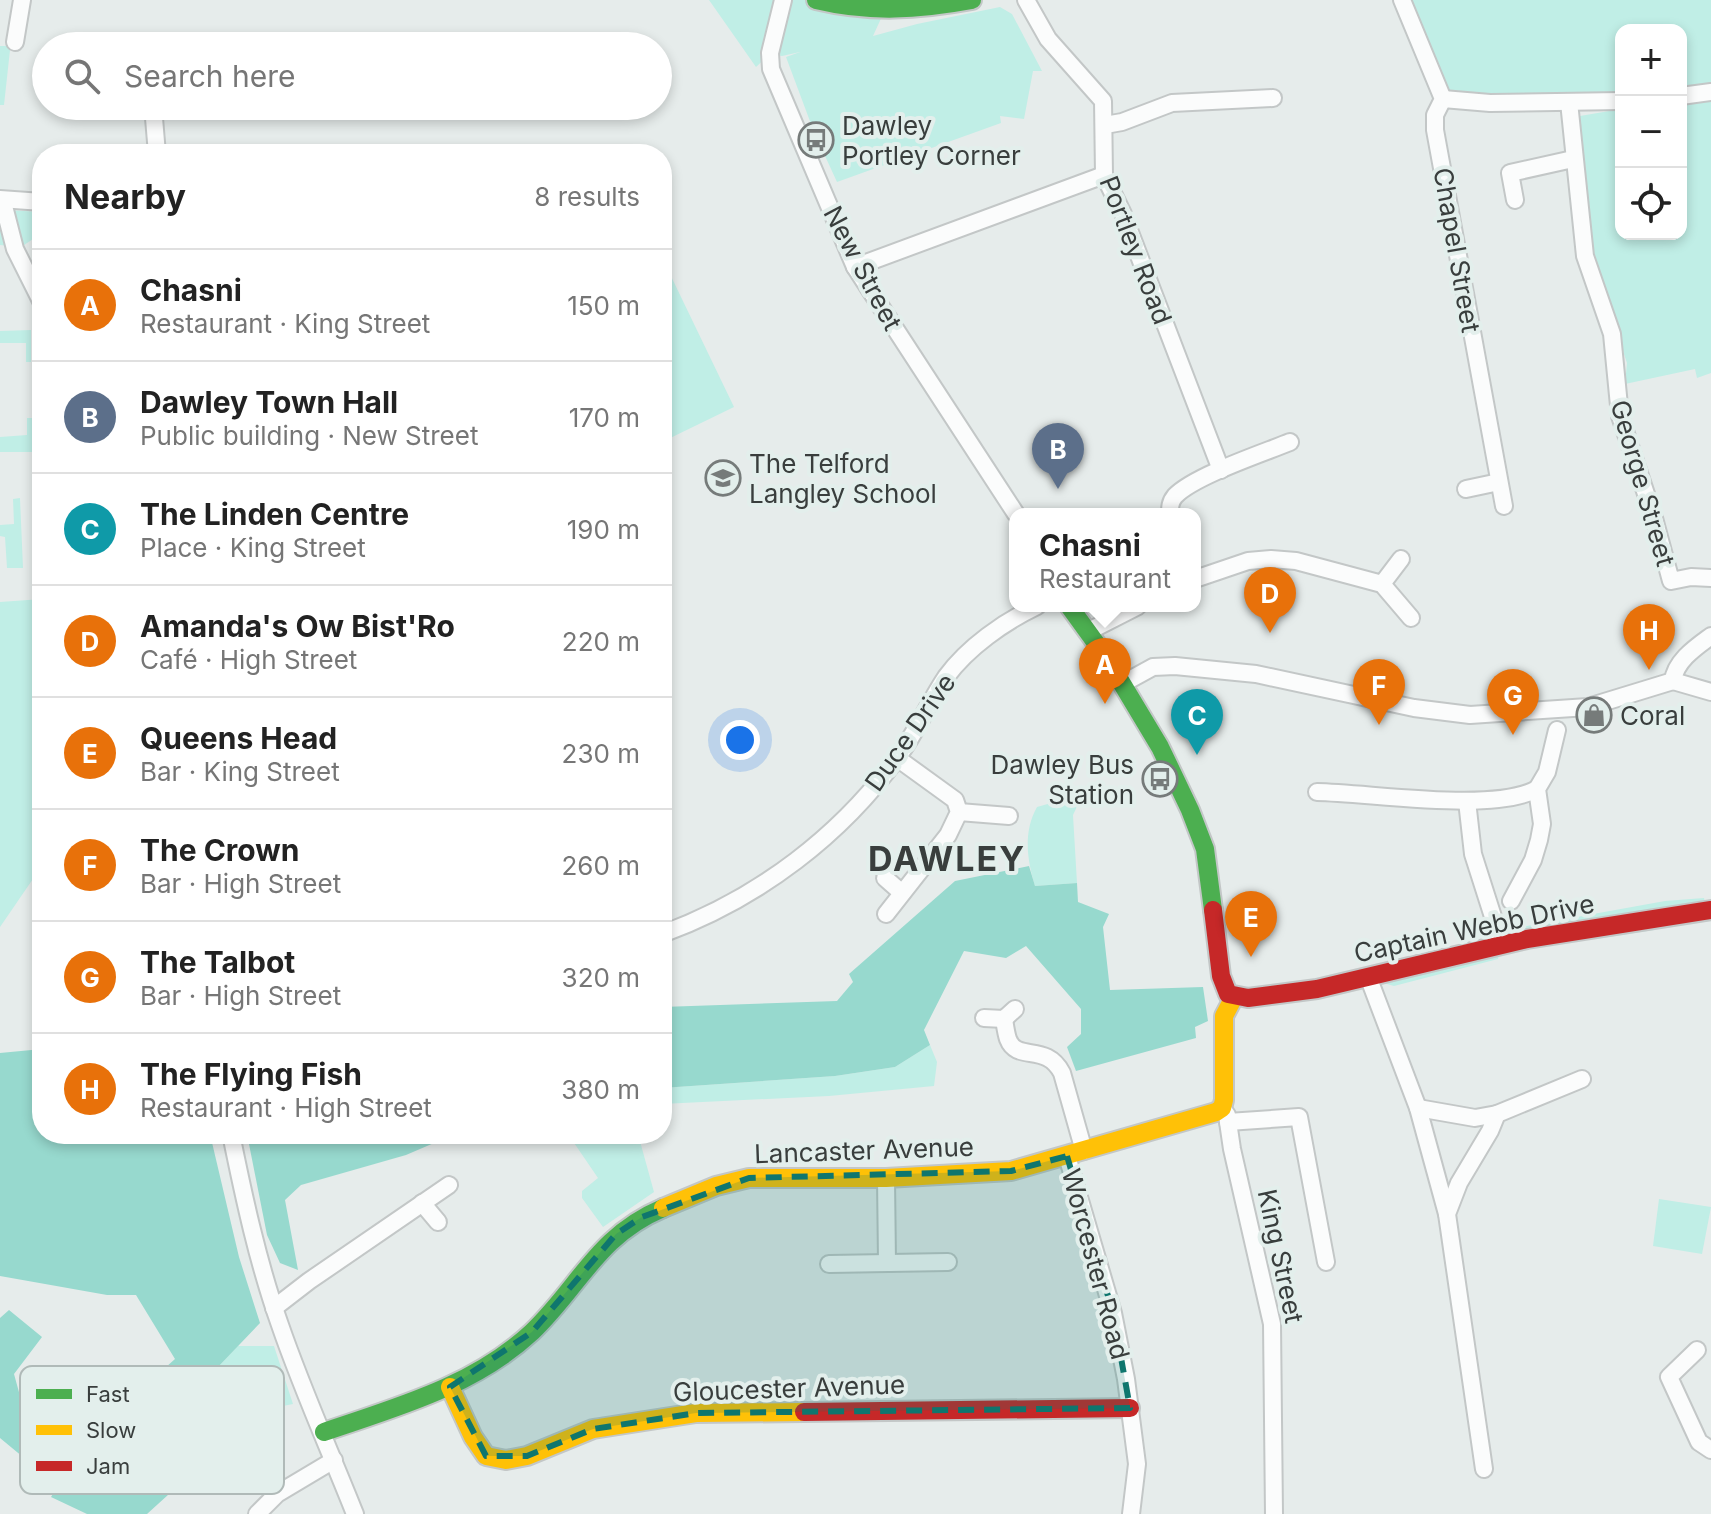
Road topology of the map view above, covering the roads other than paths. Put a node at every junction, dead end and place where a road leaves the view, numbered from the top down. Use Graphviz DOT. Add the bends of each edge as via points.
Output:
graph roads {
  1 [pos="22,0"];
  2 [pos="783,0"];
  3 [pos="816,0"];
  4 [pos="972,0"];
  5 [pos="1026,0"];
  6 [pos="1402,0"];
  7 [pos="928,4"];
  8 [pos="15,42"];
  9 [pos="1711,92"];
  10 [pos="1687,95"];
  11 [pos="1273,98"];
  12 [pos="1443,99"];
  13 [pos="1615,101"];
  14 [pos="1569,102"];
  15 [pos="154,120"];
  16 [pos="1105,125"];
  17 [pos="156,144"];
  18 [pos="1573,159"];
  19 [pos="1104,175"];
  20 [pos="0,199"];
  21 [pos="1515,200"];
  22 [pos="32,201"];
  23 [pos="855,267"];
  24 [pos="32,283"];
  25 [pos="1290,442"];
  26 [pos="1221,470"];
  27 [pos="1499,482"];
  28 [pos="1466,489"];
  29 [pos="1504,506"];
  30 [pos="1012,508"];
  31 [pos="1170,508"];
  32 [pos="1401,559"];
  33 [pos="1201,577"];
  34 [pos="1711,578"];
  35 [pos="1382,584"];
  36 [pos="1028,612"];
  37 [pos="1074,612"];
  38 [pos="1126,612"];
  39 [pos="1411,618"];
  40 [pos="1089,631"];
  41 [pos="1711,636"];
  42 [pos="1673,681"];
  43 [pos="1122,684"];
  44 [pos="1711,692"];
  45 [pos="1557,730"];
  46 [pos="897,758"];
  47 [pos="1537,789"];
  48 [pos="1317,792"];
  49 [pos="1467,801"];
  50 [pos="959,812"];
  51 [pos="1009,816"];
  52 [pos="885,878"];
  53 [pos="902,893"];
  54 [pos="1511,901"];
  55 [pos="1711,910"];
  56 [pos="886,914"];
  57 [pos="672,930"];
  58 [pos="1502,945"];
  59 [pos="1369,979"];
  60 [pos="1241,998"];
  61 [pos="984,1018"];
  62 [pos="1582,1079"];
  63 [pos="1418,1108"];
  64 [pos="1497,1114"];
  65 [pos="1225,1115"];
  66 [pos="233,1144"];
  67 [pos="1075,1154"];
  68 [pos="886,1178"];
  69 [pos="449,1185"];
  70 [pos="422,1203"];
  71 [pos="1447,1214"];
  72 [pos="438,1222"];
  73 [pos="948,1262"];
  74 [pos="1326,1262"];
  75 [pos="887,1263"];
  76 [pos="829,1264"];
  77 [pos="274,1308"];
  78 [pos="1697,1350"];
  79 [pos="450,1387"];
  80 [pos="1130,1408"];
  81 [pos="324,1432"];
  82 [pos="1711,1450"];
  83 [pos="334,1460"];
  84 [pos="1484,1469"];
  85 [pos="284,1490"];
  86 [pos="277,1494"];
  87 [pos="257,1514"];
  88 [pos="355,1514"];
  89 [pos="1131,1514"];
  90 [pos="1274,1514"];
  1 -- 8 [label="street"];
  2 -- 23 [label="street, New Street" via="771,69"];
  3 -- 7 [label="street" via="884,12"];
  4 -- 7 [label="street"];
  5 -- 16 [label="street, Portley Road" via="1048,39 1103,101"];
  6 -- 12 [label="street"];
  9 -- 10 [label="street"];
  11 -- 16 [label="street" via="1172,103"];
  12 -- 14 [label="street"];
  12 -- 27 [label="street, Chapel Street" via="1435,130"];
  13 -- 14 [label="street"];
  14 -- 18 [label="street, George Street"];
  15 -- 17 [label="street"];
  16 -- 19 [label="street, Portley Road"];
  18 -- 21 [label="street" via="1510,173"];
  18 -- 34 [label="street, George Street" via="1585,256 1612,334 1620,416 1671,581"];
  19 -- 23 [label="street"];
  19 -- 26 [label="street, Portley Road"];
  20 -- 22 [label="street"];
  20 -- 24 [label="street"];
  23 -- 30 [label="street, New Street"];
  25 -- 26 [label="street"];
  26 -- 31 [label="street" via="1176,495"];
  27 -- 28 [label="street"];
  27 -- 29 [label="street, Chapel Street"];
  32 -- 35 [label="street"];
  33 -- 35 [label="street" via="1271,559"];
  35 -- 39 [label="street"];
  36 -- 46 [label="street, Duce Drive" via="957,664"];
  37 -- 40 [label="street"];
  38 -- 40 [label="street"];
  40 -- 43 [label="street"];
  41 -- 42 [label="street" via="1687,654"];
  42 -- 43 [label="street" via="1588,707 1483,715 1414,708 1256,674 1175,666 1153,667"];
  42 -- 44 [label="street"];
  43 -- 60 [label="street" via="1160,747 1202,839 1221,976 1228,994"];
  45 -- 47 [label="street" via="1547,772"];
  46 -- 50 [label="street" via="955,800"];
  46 -- 57 [label="street, Duce Drive" via="832,832 778,875 708,916"];
  47 -- 49 [label="street" via="1517,798"];
  47 -- 54 [label="street" via="1539,840"];
  48 -- 49 [label="street"];
  49 -- 58 [label="street" via="1473,854"];
  50 -- 51 [label="street"];
  50 -- 53 [label="street" via="948,835"];
  52 -- 53 [label="street"];
  53 -- 56 [label="street"];
  55 -- 58 [label="street, Captain Webb Drive"];
  58 -- 59 [label="street, Captain Webb Drive"];
  59 -- 60 [label="street, Captain Webb Drive"];
  59 -- 63 [label="street"];
  60 -- 65 [label="street" via="1224,1016"];
  61 -- 67 [label="street, Worcester Road" via="1010,1014 1008,1041 1013,1047 1046,1055 1057,1064"];
  62 -- 64 [label="street"];
  63 -- 64 [label="street" via="1475,1118"];
  63 -- 71 [label="street"];
  64 -- 71 [label="street"];
  65 -- 67 [label="street, Lancaster Avenue"];
  65 -- 74 [label="street" via="1299,1117"];
  65 -- 90 [label="street, King Street" via="1272,1324"];
  66 -- 77 [label="street"];
  67 -- 68 [label="street, Lancaster Avenue" via="1011,1171"];
  67 -- 80 [label="street, Worcester Road"];
  68 -- 75 [label="street"];
  68 -- 79 [label="street, Lancaster Avenue" via="749,1178 642,1217 607,1243 532,1332"];
  69 -- 70 [label="street"];
  70 -- 72 [label="street"];
  70 -- 77 [label="street"];
  71 -- 84 [label="street"];
  73 -- 75 [label="street"];
  75 -- 76 [label="street"];
  77 -- 81 [label="street"];
  78 -- 82 [label="street" via="1669,1377 1699,1442"];
  79 -- 80 [label="street, Gloucester Avenue" via="486,1456 506,1460 593,1429 696,1413"];
  79 -- 81 [label="street, Lancaster Avenue"];
  80 -- 89 [label="street, Worcester Road" via="1137,1464"];
  81 -- 83 [label="street"];
  83 -- 85 [label="street"];
  83 -- 88 [label="street"];
  86 -- 87 [label="street"];
}
